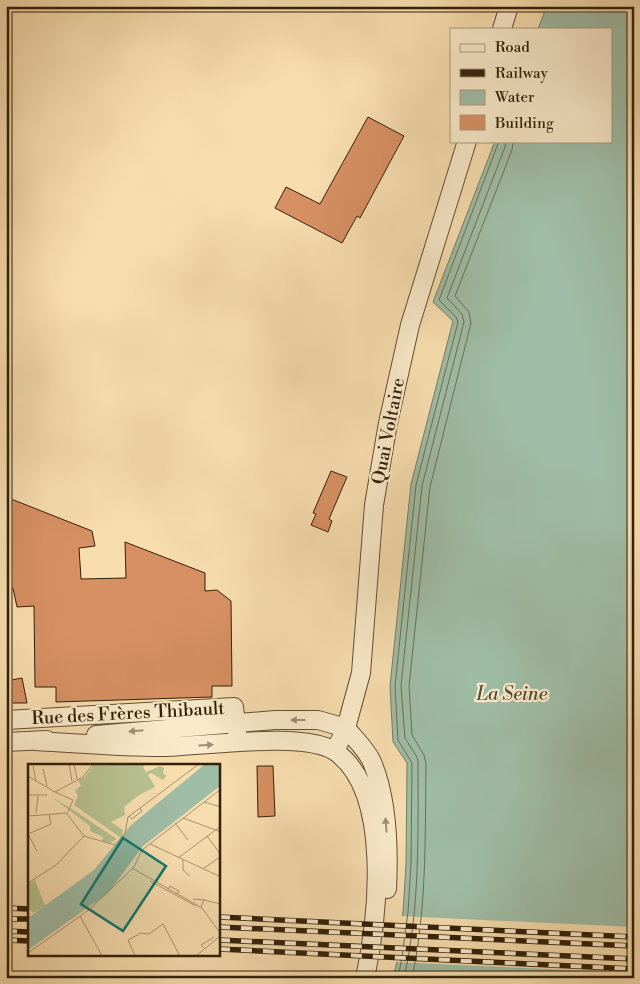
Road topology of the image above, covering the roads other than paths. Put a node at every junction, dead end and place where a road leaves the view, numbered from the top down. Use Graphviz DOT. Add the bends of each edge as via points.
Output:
graph roads {
  1 [pos="509,6"];
  2 [pos="502,28"];
  3 [pos="467,142"];
  4 [pos="6,720"];
  5 [pos="236,722"];
  6 [pos="346,728"];
  7 [pos="35,741"];
  8 [pos="6,742"];
  9 [pos="238,743"];
  10 [pos="335,751"];
  11 [pos="365,978"];
  12 [pos="377,978"];
  1 -- 2 [label="street"];
  3 -- 6 [label="street, Quai Voltaire" via="410,325 388,423 374,505 361,673"];
  4 -- 5 [label="street, Rue des Frères Thibault" via="234,707"];
  6 -- 5 [label="street, Rue des Frères Thibault, one-way" via="318,720"];
  5 -- 7 [label="street, Rue des Frères Thibault, one-way"];
  5 -- 9 [label="street, Rue des Frères Thibault"];
  6 -- 10 [label="street, Quai Voltaire"];
  12 -- 6 [label="street, one-way" via="387,913 385,814 372,761"];
  7 -- 8 [label="street, Rue des Frères Thibault"];
  7 -- 9 [label="street, Rue des Frères Thibault, one-way" via="159,747"];
  9 -- 10 [label="street, Rue des Frères Thibault" via="292,741"];
  10 -- 11 [label="street" via="354,770 368,801 376,849 374,915"];
}
